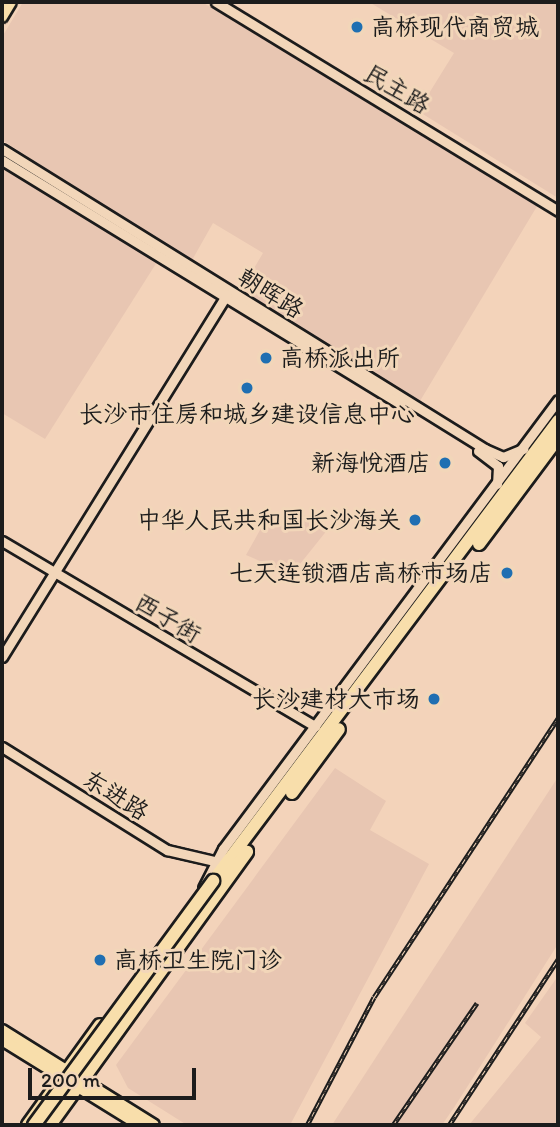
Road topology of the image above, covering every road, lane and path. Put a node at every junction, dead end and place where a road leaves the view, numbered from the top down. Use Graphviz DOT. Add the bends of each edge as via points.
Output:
graph roads {
  1 [pos="11,2"];
  2 [pos="216,2"];
  3 [pos="226,2"];
  4 [pos="2,17"];
  5 [pos="2,149"];
  6 [pos="2,160"];
  7 [pos="558,204"];
  8 [pos="558,211"];
  9 [pos="227,294"];
  10 [pos="558,400"];
  11 [pos="558,421"];
  12 [pos="558,438"];
  13 [pos="523,449"];
  14 [pos="497,485"];
  15 [pos="2,541"];
  16 [pos="54,572"];
  17 [pos="2,657"];
  18 [pos="315,726"];
  19 [pos="2,747"];
  20 [pos="244,849"];
  21 [pos="214,861"];
  22 [pos="212,885"];
  23 [pos="2,1030"];
  24 [pos="2,1040"];
  25 [pos="64,1073"];
  26 [pos="81,1083"];
  27 [pos="28,1125"];
  28 [pos="34,1125"];
  29 [pos="42,1125"];
  30 [pos="50,1125"];
  31 [pos="139,1125"];
  32 [pos="154,1125"];
  1 -- 4 [label="main road"];
  2 -- 8 [label="street, 民主路"];
  3 -- 7 [label="street, 民主路"];
  5 -- 9 [label="street, 朝晖路"];
  6 -- 9 [label="street, 朝晖路"];
  9 -- 13 [label="street, 朝晖路" via="485,449 503,457"];
  9 -- 14 [label="street, 朝晖路" via="484,454 498,466"];
  9 -- 16 [label="street"];
  10 -- 13 [label="street"];
  11 -- 20 [label="highway"];
  12 -- 20 [label="highway"];
  13 -- 14 [label="street"];
  14 -- 18 [label="street"];
  15 -- 16 [label="street, 西子街"];
  16 -- 17 [label="street"];
  16 -- 18 [label="street, 西子街"];
  18 -- 21 [label="street"];
  19 -- 21 [label="street, 东进路" via="167,850"];
  20 -- 22 [label="highway"];
  20 -- 26 [label="highway"];
  21 -- 22 [label="street"];
  22 -- 25 [label="highway"];
  22 -- 28 [label="highway, bridge"];
  22 -- 29 [label="highway"];
  23 -- 25 [label="main road"];
  24 -- 25 [label="main road"];
  25 -- 26 [label="main road"];
  25 -- 27 [label="highway"];
  26 -- 30 [label="highway"];
  26 -- 31 [label="main road"];
  26 -- 32 [label="main road"];
}
